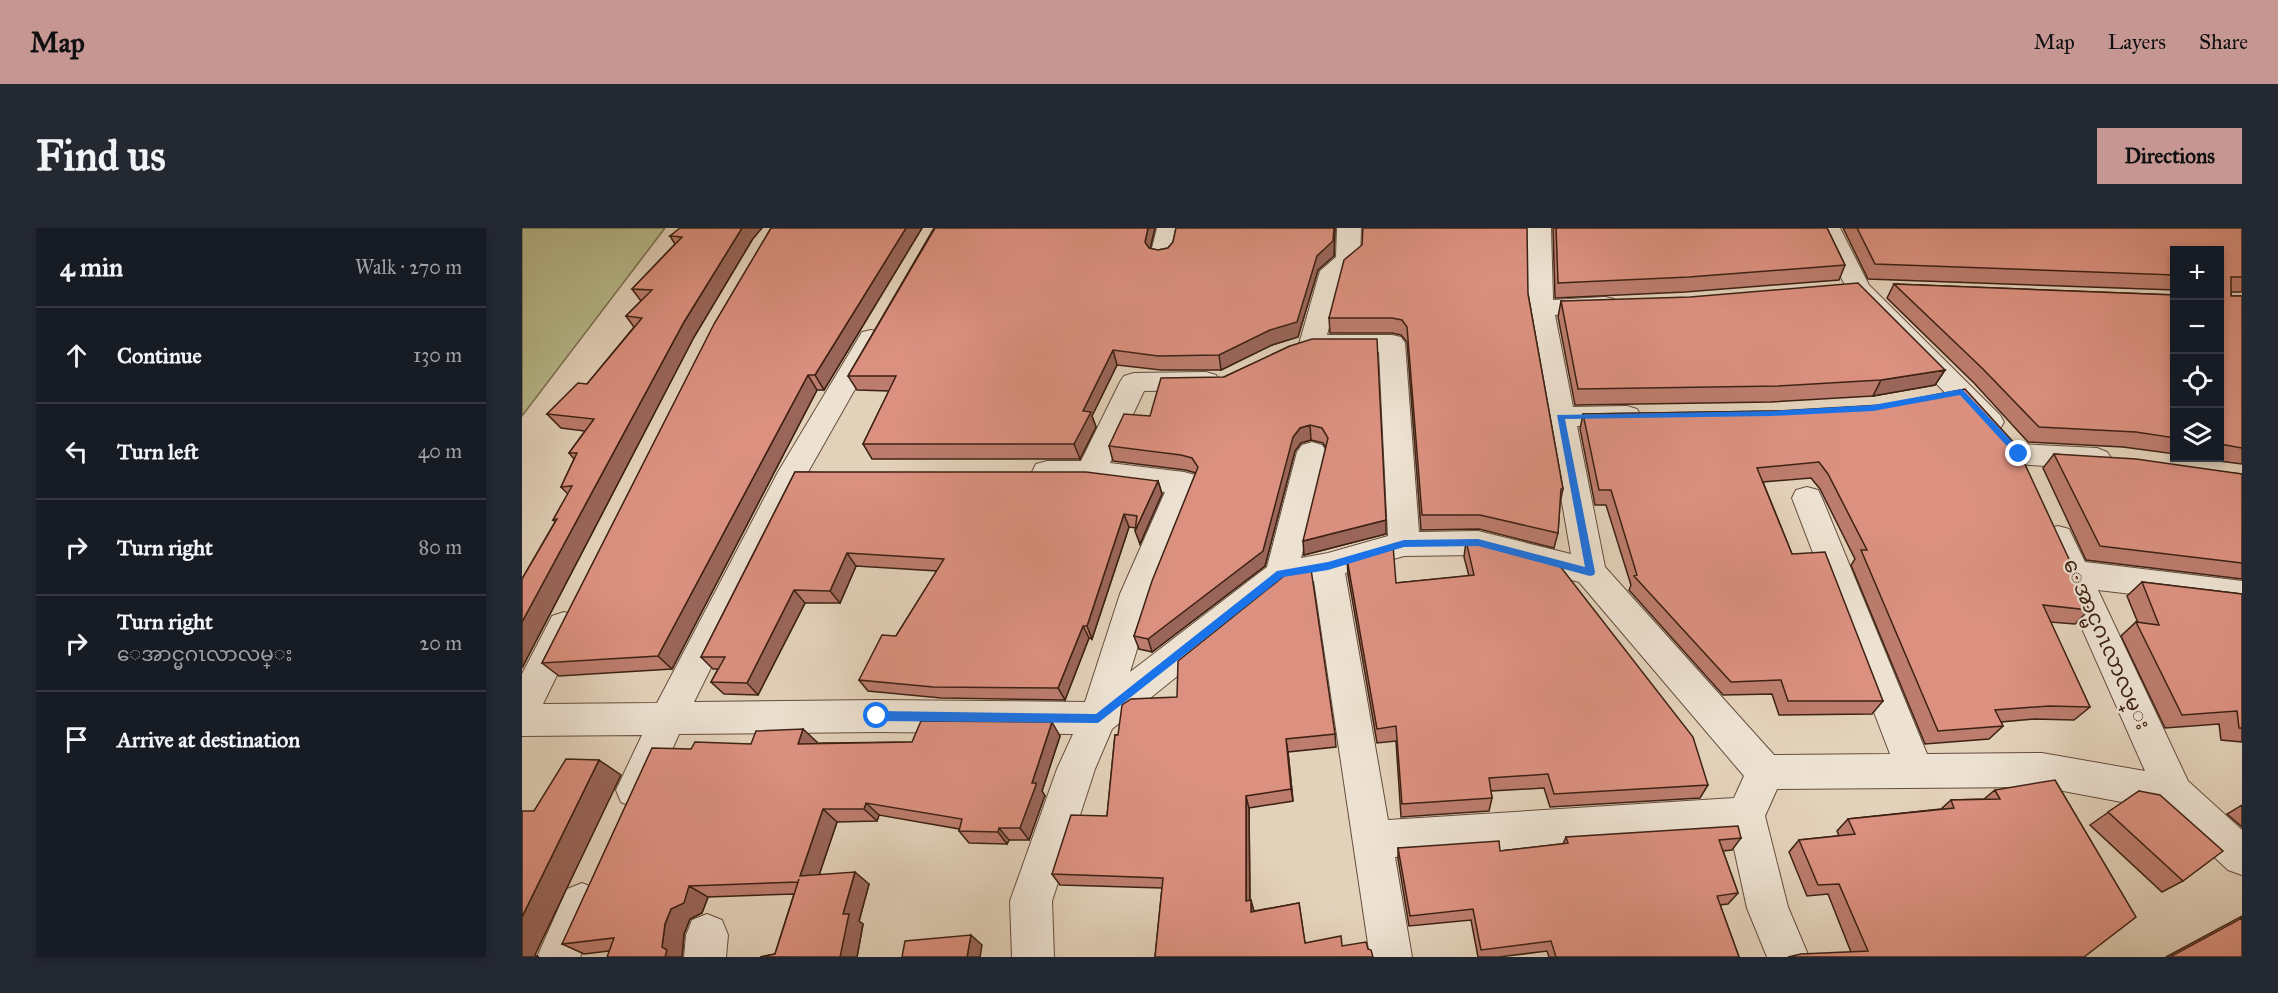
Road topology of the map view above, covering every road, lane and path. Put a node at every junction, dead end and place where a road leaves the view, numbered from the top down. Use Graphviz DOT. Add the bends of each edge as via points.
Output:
graph roads {
  1 [pos="1170,228"];
  2 [pos="1349,228"];
  3 [pos="1539,228"];
  4 [pos="1828,228"];
  5 [pos="1162,256"];
  6 [pos="1846,289"];
  7 [pos="1893,290"];
  8 [pos="1629,304"];
  9 [pos="1540,308"];
  10 [pos="888,309"];
  11 [pos="1236,376"];
  12 [pos="1962,392"];
  13 [pos="1929,398"];
  14 [pos="1654,415"];
  15 [pos="1560,417"];
  16 [pos="1312,452"];
  17 [pos="2019,454"];
  18 [pos="2123,460"];
  19 [pos="793,472"];
  20 [pos="829,472"];
  21 [pos="1020,472"];
  22 [pos="1092,472"];
  23 [pos="2033,484"];
  24 [pos="1807,498"];
  25 [pos="2047,514"];
  26 [pos="1404,544"];
  27 [pos="1328,566"];
  28 [pos="1590,572"];
  29 [pos="1281,574"];
  30 [pos="2075,574"];
  31 [pos="2242,594"];
  32 [pos="576,603"];
  33 [pos="522,709"];
  34 [pos="1098,718"];
  35 [pos="522,720"];
  36 [pos="668,720"];
  37 [pos="1914,771"];
  38 [pos="1765,772"];
  39 [pos="2174,794"];
  40 [pos="624,814"];
  41 [pos="1746,816"];
  42 [pos="1374,840"];
  43 [pos="2242,856"];
  44 [pos="595,876"];
  45 [pos="558,957"];
  46 [pos="1033,957"];
  47 [pos="1391,957"];
  48 [pos="1788,957"];
  1 -- 5 [label="street"];
  2 -- 26 [label="street" via="1348,260 1332,271 1302,347 1392,343"];
  3 -- 9 [label="street"];
  4 -- 6 [label="street"];
  6 -- 7 [label="street"];
  6 -- 12 [label="street"];
  8 -- 9 [label="street"];
  9 -- 15 [label="street"];
  10 -- 19 [label="street"];
  11 -- 22 [label="street" via="1226,381 1134,382"];
  12 -- 13 [label="street"];
  12 -- 17 [label="street"];
  14 -- 15 [label="street"];
  15 -- 28 [label="street"];
  16 -- 29 [label="street"];
  17 -- 18 [label="street"];
  17 -- 23 [label="street"];
  19 -- 20 [label="street"];
  19 -- 36 [label="street"];
  21 -- 22 [label="street"];
  22 -- 34 [label="street" via="1184,483 1137,594"];
  24 -- 37 [label="street"];
  25 -- 30 [label="street, ေအာင္မဂၤလာလမ္း"];
  26 -- 27 [label="street"];
  26 -- 28 [label="street" via="1478,543"];
  27 -- 29 [label="street"];
  27 -- 42 [label="street"];
  28 -- 38 [label="street"];
  29 -- 34 [label="street"];
  30 -- 31 [label="street"];
  30 -- 39 [label="street, ေအာင္မဂၤလာလမ္း"];
  32 -- 33 [label="street"];
  34 -- 36 [label="street" via="877,716"];
  34 -- 46 [label="street" via="1076,769 1032,901"];
  35 -- 36 [label="street"];
  36 -- 40 [label="street"];
  37 -- 38 [label="street"];
  37 -- 39 [label="street" via="2042,770"];
  38 -- 41 [label="street"];
  39 -- 43 [label="street, ေအာင္မဂၤလာလမ္း"];
  41 -- 42 [label="street"];
  41 -- 48 [label="street" via="1768,908"];
  42 -- 47 [label="street"];
  44 -- 45 [label="street"];
}
